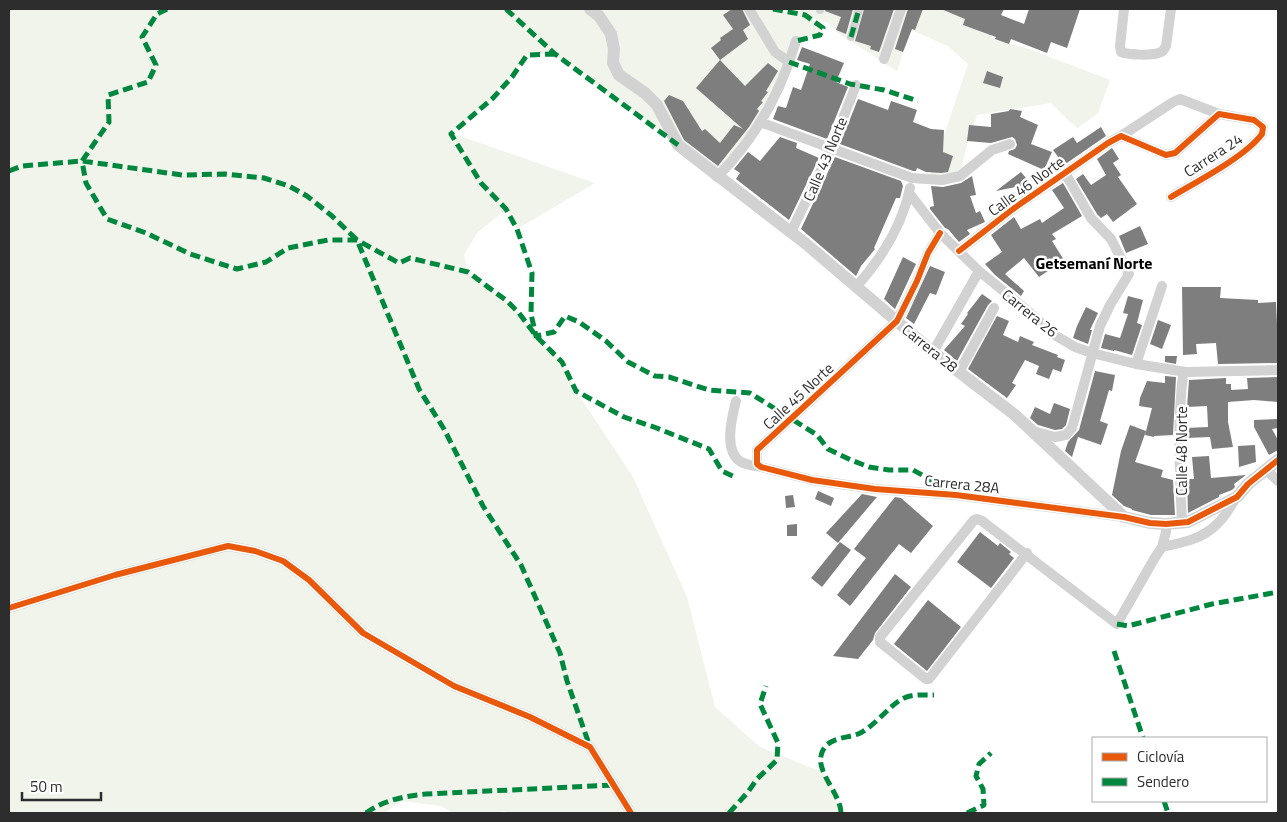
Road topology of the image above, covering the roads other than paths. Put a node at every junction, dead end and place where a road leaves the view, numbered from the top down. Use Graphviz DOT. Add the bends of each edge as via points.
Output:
graph roads {
  1 [pos="590,9"];
  2 [pos="748,9"];
  3 [pos="859,9"];
  4 [pos="901,9"];
  5 [pos="1124,9"];
  6 [pos="1171,9"];
  7 [pos="851,37"];
  8 [pos="796,41"];
  9 [pos="884,59"];
  10 [pos="789,62"];
  11 [pos="856,85"];
  12 [pos="1219,114"];
  13 [pos="760,122"];
  14 [pos="1122,136"];
  15 [pos="1010,144"];
  16 [pos="831,148"];
  17 [pos="1065,173"];
  18 [pos="717,176"];
  19 [pos="912,178"];
  20 [pos="909,193"];
  21 [pos="1171,197"];
  22 [pos="791,232"];
  23 [pos="940,233"];
  24 [pos="959,251"];
  25 [pos="979,271"];
  26 [pos="1162,286"];
  27 [pos="856,287"];
  28 [pos="994,308"];
  29 [pos="897,321"];
  30 [pos="933,352"];
  31 [pos="1092,353"];
  32 [pos="1136,364"];
  33 [pos="1278,370"];
  34 [pos="959,372"];
  35 [pos="1184,376"];
  36 [pos="736,401"];
  37 [pos="1033,431"];
  38 [pos="1278,460"];
  39 [pos="761,467"];
  40 [pos="1265,469"];
  41 [pos="1278,481"];
  42 [pos="1237,497"];
  43 [pos="1124,517"];
  44 [pos="1182,523"];
  45 [pos="1166,524"];
  46 [pos="1162,547"];
  47 [pos="1027,554"];
  48 [pos="9,608"];
  49 [pos="631,813"];
  1 -- 18 [label="street, Carrera 28" via="600,16 611,34 613,63 618,75 657,105 678,145"];
  2 -- 10 [label="street" via="774,52"];
  3 -- 7 [label="street"];
  4 -- 9 [label="street"];
  5 -- 6 [label="street" via="1121,52 1158,54 1166,46"];
  8 -- 10 [label="street"];
  10 -- 13 [label="street"];
  11 -- 16 [label="street, Calle 43 Norte"];
  12 -- 14 [label="street" via="1180,99"];
  12 -- 14 [label="street, Carrera 24" via="1175,153 1166,155"];
  12 -- 21 [label="street, Carrera 24" via="1254,120 1263,127 1262,134 1227,162"];
  13 -- 16 [label="street"];
  13 -- 18 [label="street"];
  14 -- 17 [label="street, Calle 46 Norte" via="1108,142"];
  15 -- 19 [label="street" via="992,150 960,176 942,180"];
  16 -- 19 [label="street"];
  16 -- 22 [label="street, Calle 43 Norte"];
  17 -- 24 [label="street, Calle 46 Norte"];
  17 -- 31 [label="street" via="1091,218 1111,239 1129,274 1100,326"];
  18 -- 22 [label="street, Carrera 28"];
  19 -- 20 [label="street"];
  20 -- 23 [label="street, Carrera 26"];
  20 -- 27 [label="street" via="889,243"];
  22 -- 27 [label="street, Carrera 28"];
  23 -- 24 [label="street, Carrera 26"];
  23 -- 29 [label="street"];
  24 -- 25 [label="street, Carrera 26"];
  25 -- 30 [label="street"];
  25 -- 31 [label="street, Carrera 26" via="1053,334"];
  26 -- 32 [label="street"];
  27 -- 29 [label="street, Carrera 28"];
  28 -- 34 [label="street"];
  29 -- 30 [label="street, Carrera 28"];
  29 -- 39 [label="street, Calle 45 Norte" via="757,450 757,464"];
  30 -- 34 [label="street, Carrera 28"];
  31 -- 32 [label="street, Carrera 26"];
  31 -- 37 [label="street" via="1072,428 1066,435 1055,437"];
  32 -- 35 [label="street, Carrera 26"];
  33 -- 35 [label="street, Carrera 26"];
  34 -- 37 [label="street, Carrera 28"];
  35 -- 44 [label="street, Calle 48 Norte" via="1180,406"];
  36 -- 39 [label="street" via="730,427 732,450 740,462"];
  37 -- 43 [label="street, Carrera 28"];
  38 -- 40 [label="street"];
  39 -- 43 [label="street, Carrera 28A" via="796,477 875,489 956,495"];
  40 -- 41 [label="street"];
  40 -- 42 [label="street"];
  42 -- 44 [label="street"];
  42 -- 46 [label="street" via="1217,525 1200,536"];
  43 -- 45 [label="street"];
  44 -- 45 [label="street"];
  45 -- 46 [label="street"];
  46 -- 47 [label="street" via="1117,624"];
  47 -- 47 [label="street" via="982,521 974,520 880,637 880,642 926,679 931,678"];
  48 -- 49 [label="street" via="115,575 228,546 255,551 283,561 309,580 363,633 454,686 530,717 590,747"];
}
